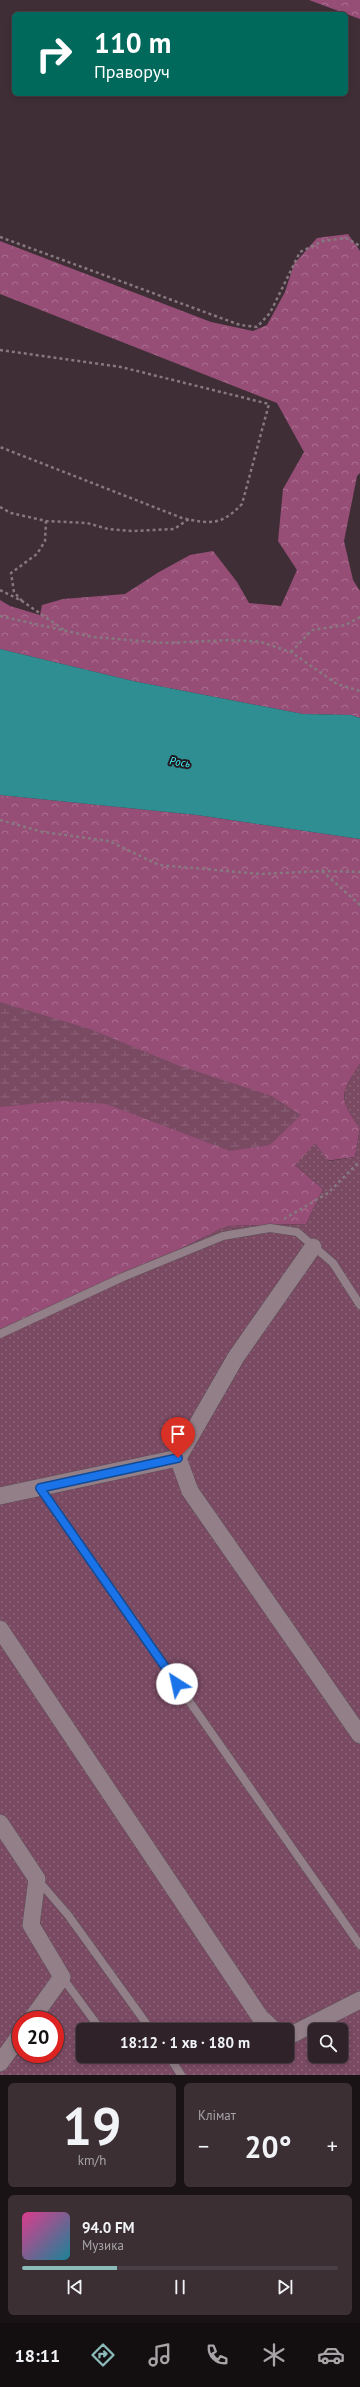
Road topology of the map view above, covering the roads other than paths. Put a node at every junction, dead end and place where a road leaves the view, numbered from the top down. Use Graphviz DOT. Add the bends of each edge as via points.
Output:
graph roads {
  1 [pos="313,1247"];
  2 [pos="360,1305"];
  3 [pos="0,1334"];
  4 [pos="178,1458"];
  5 [pos="40,1488"];
  6 [pos="0,1496"];
  7 [pos="0,1629"];
  8 [pos="360,1735"];
  9 [pos="0,1823"];
  10 [pos="37,1880"];
  11 [pos="360,1945"];
  12 [pos="62,1977"];
  13 [pos="360,2000"];
  14 [pos="37,2011"];
  15 [pos="96,2023"];
  16 [pos="146,2023"];
  17 [pos="267,2023"];
  18 [pos="294,2033"];
  19 [pos="12,2046"];
  20 [pos="0,2063"];
  21 [pos="174,2063"];
  22 [pos="182,2075"];
  1 -- 2 [label="lane" via="333,1263"];
  1 -- 3 [label="lane" via="297,1232 270,1228 223,1236 122,1277"];
  1 -- 4 [label="street" via="236,1357"];
  4 -- 5 [label="street"];
  4 -- 8 [label="street" via="190,1491"];
  5 -- 6 [label="street"];
  5 -- 11 [label="lane"];
  7 -- 17 [label="street" via="256,2011"];
  9 -- 10 [label="street"];
  10 -- 12 [label="street" via="31,1925"];
  10 -- 16 [label="lane" via="68,1915"];
  12 -- 14 [label="street"];
  12 -- 15 [label="lane"];
  13 -- 18 [label="street"];
  19 -- 20 [label="street"];
  21 -- 22 [label="lane"];
}
